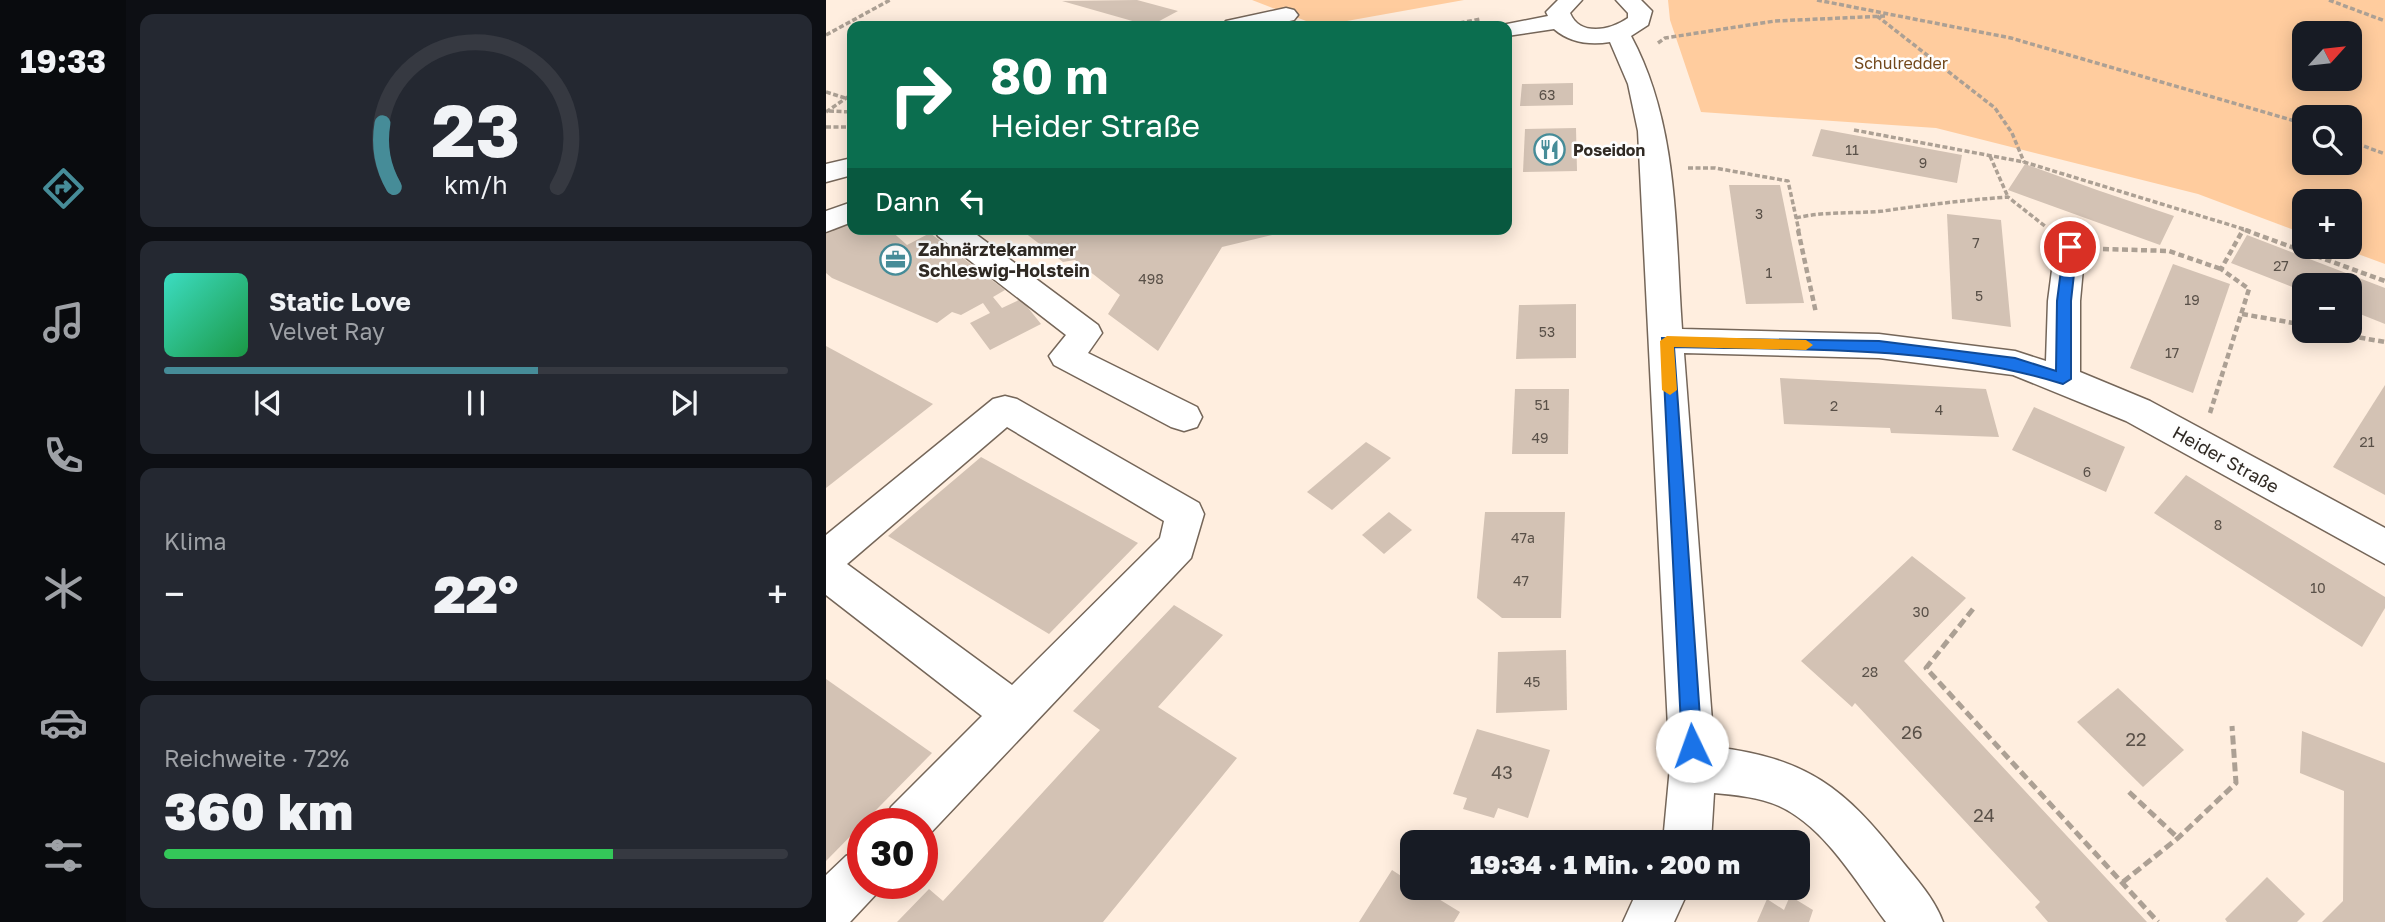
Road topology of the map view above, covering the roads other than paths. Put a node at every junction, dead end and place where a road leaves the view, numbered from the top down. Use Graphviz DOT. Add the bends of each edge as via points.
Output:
graph roads {
  1 [pos="1571,0"];
  2 [pos="1627,0"];
  3 [pos="1286,15"];
  4 [pos="1258,21"];
  5 [pos="1559,21"];
  6 [pos="1512,28"];
  7 [pos="1618,34"];
  8 [pos="847,149"];
  9 [pos="826,153"];
  10 [pos="847,167"];
  11 [pos="826,173"];
  12 [pos="847,213"];
  13 [pos="826,222"];
  14 [pos="957,235"];
  15 [pos="2070,247"];
  16 [pos="1667,341"];
  17 [pos="2063,379"];
  18 [pos="1184,417"];
  19 [pos="2385,547"];
  20 [pos="826,558"];
  21 [pos="826,572"];
  22 [pos="1014,713"];
  23 [pos="1693,767"];
  24 [pos="923,808"];
  25 [pos="1688,830"];
  26 [pos="847,889"];
  27 [pos="1659,900"];
  28 [pos="826,911"];
  29 [pos="1648,922"];
  30 [pos="1918,922"];
  1 -- 5 [label="street" via="1558,12"];
  2 -- 7 [label="street" via="1640,11 1640,20"];
  3 -- 4 [label="street"];
  5 -- 6 [label="street"];
  5 -- 7 [label="street" via="1582,34"];
  7 -- 16 [label="street" via="1649,104"];
  8 -- 9 [label="street"];
  10 -- 11 [label="street"];
  12 -- 13 [label="street"];
  14 -- 18 [label="street" via="1086,333 1066,356"];
  15 -- 17 [label="street"];
  16 -- 17 [label="street, Heider Straße" via="1879,346 2015,363"];
  16 -- 23 [label="street"];
  17 -- 19 [label="street, Heider Straße" via="2200,443"];
  20 -- 22 [label="street" via="1005,409 1185,514 1177,546"];
  21 -- 22 [label="street"];
  22 -- 24 [label="street"];
  23 -- 25 [label="street"];
  23 -- 30 [label="street" via="1730,771 1797,790 1828,811"];
  26 -- 28 [label="street"];
  27 -- 29 [label="street"];
}
